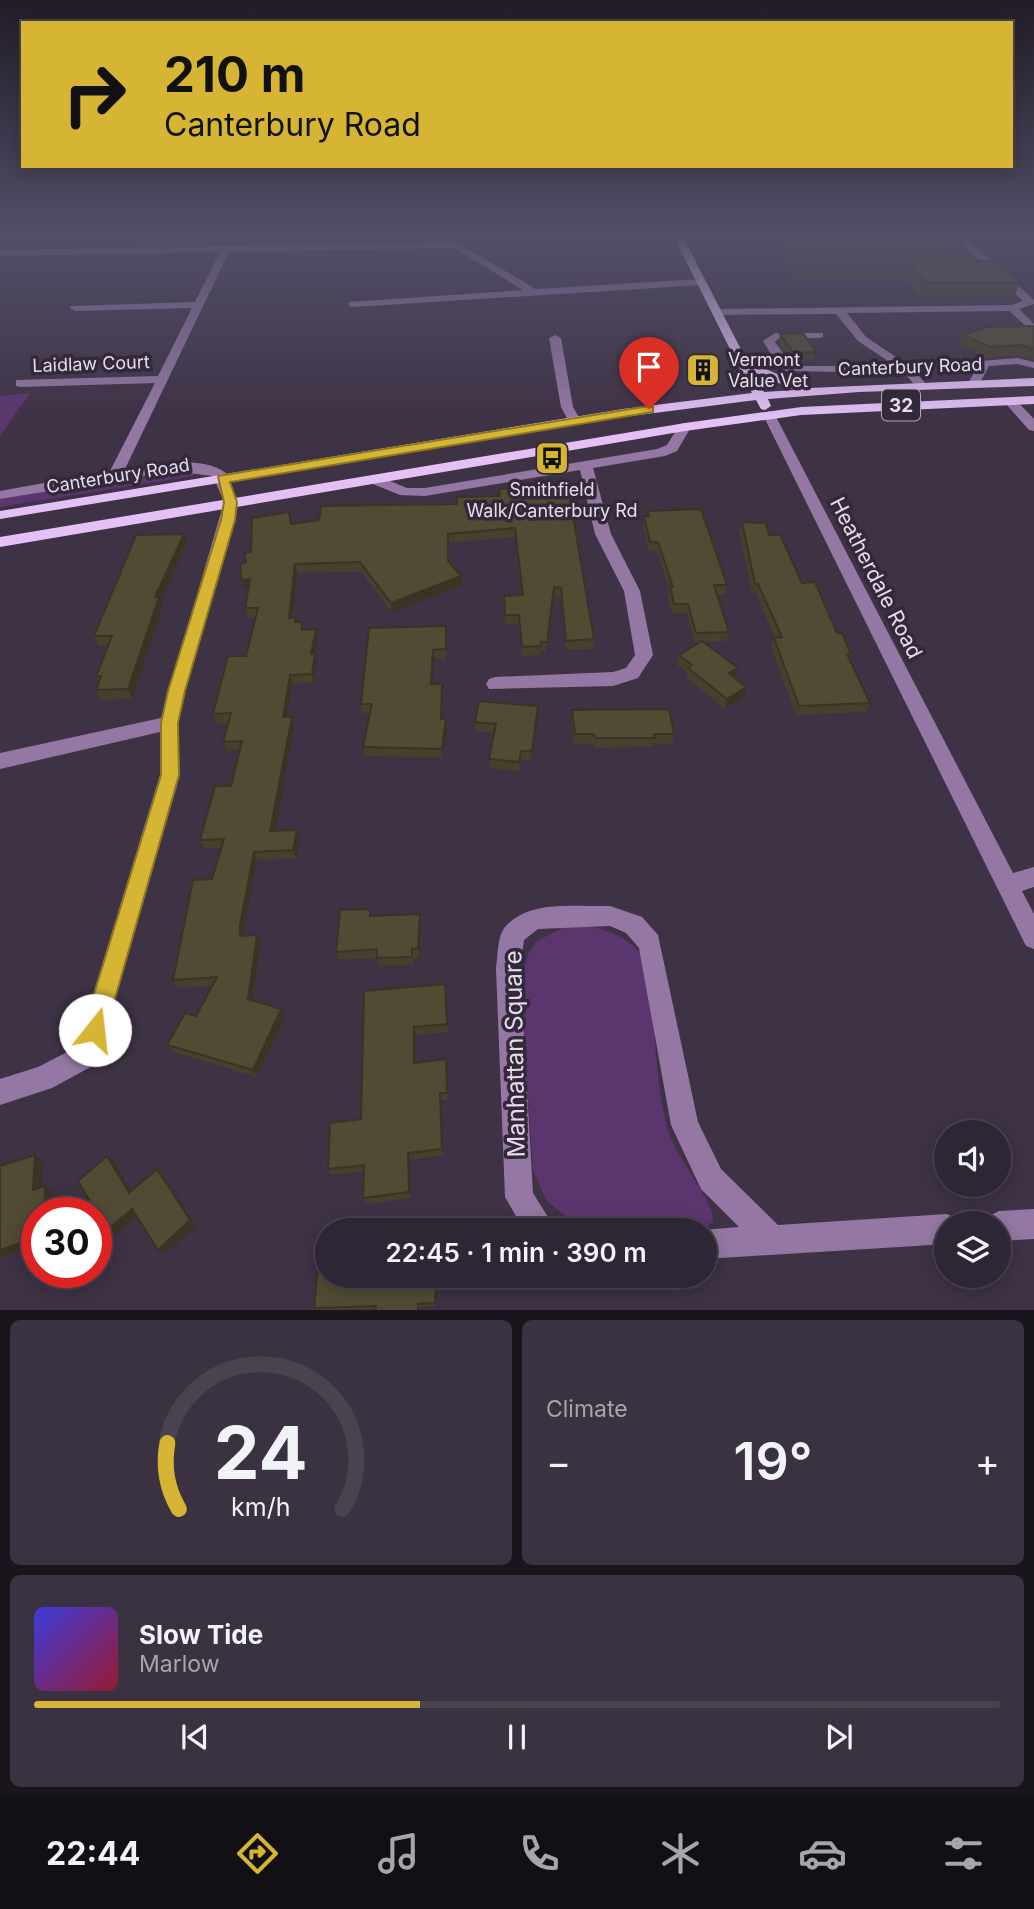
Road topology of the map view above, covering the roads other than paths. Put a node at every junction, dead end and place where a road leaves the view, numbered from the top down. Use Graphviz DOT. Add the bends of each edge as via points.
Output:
graph roads {
  1 [pos="202,298"];
  2 [pos="441,298"];
  3 [pos="710,298"];
  4 [pos="1026,298"];
  5 [pos="353,304"];
  6 [pos="199,305"];
  7 [pos="75,308"];
  8 [pos="1012,309"];
  9 [pos="839,310"];
  10 [pos="717,312"];
  11 [pos="1032,328"];
  12 [pos="819,335"];
  13 [pos="555,338"];
  14 [pos="743,363"];
  15 [pos="1034,365"];
  16 [pos="842,370"];
  17 [pos="163,379"];
  18 [pos="1034,382"];
  19 [pos="20,383"];
  20 [pos="974,383"];
  21 [pos="920,385"];
  22 [pos="809,391"];
  23 [pos="760,396"];
  24 [pos="1034,400"];
  25 [pos="1010,401"];
  26 [pos="769,415"];
  27 [pos="575,421"];
  28 [pos="685,427"];
  29 [pos="1034,427"];
  30 [pos="585,464"];
  31 [pos="115,476"];
  32 [pos="223,479"];
  33 [pos="373,479"];
  34 [pos="0,495"];
  35 [pos="231,502"];
  36 [pos="0,515"];
  37 [pos="0,542"];
  38 [pos="495,684"];
  39 [pos="169,723"];
  40 [pos="0,761"];
  41 [pos="1034,877"];
  42 [pos="1007,885"];
  43 [pos="1034,939"];
  44 [pos="0,1092"];
  45 [pos="533,1218"];
  46 [pos="1034,1224"];
  47 [pos="1011,1225"];
  48 [pos="934,1230"];
  49 [pos="772,1239"];
  50 [pos="717,1243"];
  1 -- 6 [label="street"];
  2 -- 5 [label="street"];
  3 -- 10 [label="main road, Heatherdale Road"];
  4 -- 8 [label="street" via="1030,302"];
  6 -- 7 [label="street"];
  6 -- 17 [label="street"];
  8 -- 9 [label="street"];
  8 -- 11 [label="street"];
  9 -- 10 [label="street"];
  9 -- 21 [label="street" via="862,339 897,361"];
  10 -- 14 [label="main road, Heatherdale Road"];
  12 -- 16 [label="street" via="775,336 769,341 789,369"];
  13 -- 27 [label="street" via="567,407"];
  14 -- 22 [label="main road"];
  14 -- 23 [label="main road, Heatherdale Road"];
  15 -- 20 [label="street" via="1017,360 985,363"];
  17 -- 19 [label="street, Laidlaw Court"];
  17 -- 31 [label="street"];
  18 -- 20 [label="main road, Canterbury Road / 32"];
  20 -- 21 [label="main road, Canterbury Road / 32"];
  21 -- 22 [label="main road, Canterbury Road / 32"];
  22 -- 23 [label="main road, Canterbury Road / 32"];
  23 -- 26 [label="main road, Heatherdale Road"];
  23 -- 27 [label="main road, Canterbury Road / 32"];
  24 -- 25 [label="main road, Canterbury Road / 32"];
  25 -- 26 [label="main road, Canterbury Road / 32"];
  25 -- 29 [label="street"];
  26 -- 28 [label="main road, Canterbury Road / 32"];
  26 -- 42 [label="street, Heatherdale Road"];
  27 -- 32 [label="main road, Canterbury Road / 32"];
  28 -- 30 [label="street, Canterbury Road" via="672,449"];
  28 -- 33 [label="main road, Canterbury Road / 32"];
  30 -- 33 [label="street, Canterbury Road" via="414,493"];
  30 -- 38 [label="street" via="603,534 632,590 643,654 632,673 613,679"];
  31 -- 32 [label="street" via="185,467 207,468"];
  31 -- 34 [label="street"];
  32 -- 35 [label="street"];
  32 -- 36 [label="main road, Canterbury Road / 32"];
  33 -- 35 [label="main road, Canterbury Road / 32"];
  35 -- 37 [label="main road, Canterbury Road / 32"];
  35 -- 39 [label="street"];
  39 -- 40 [label="street"];
  39 -- 44 [label="street" via="170,775 87,1055 43,1079"];
  41 -- 42 [label="street"];
  42 -- 43 [label="street, Heatherdale Road"];
  45 -- 49 [label="street, Manhattan Square" via="519,1197 509,968 513,934 534,919 610,916 634,925 650,943 685,1125 711,1179"];
  46 -- 47 [label="street"];
  48 -- 49 [label="street"];
  49 -- 50 [label="street"];
}
